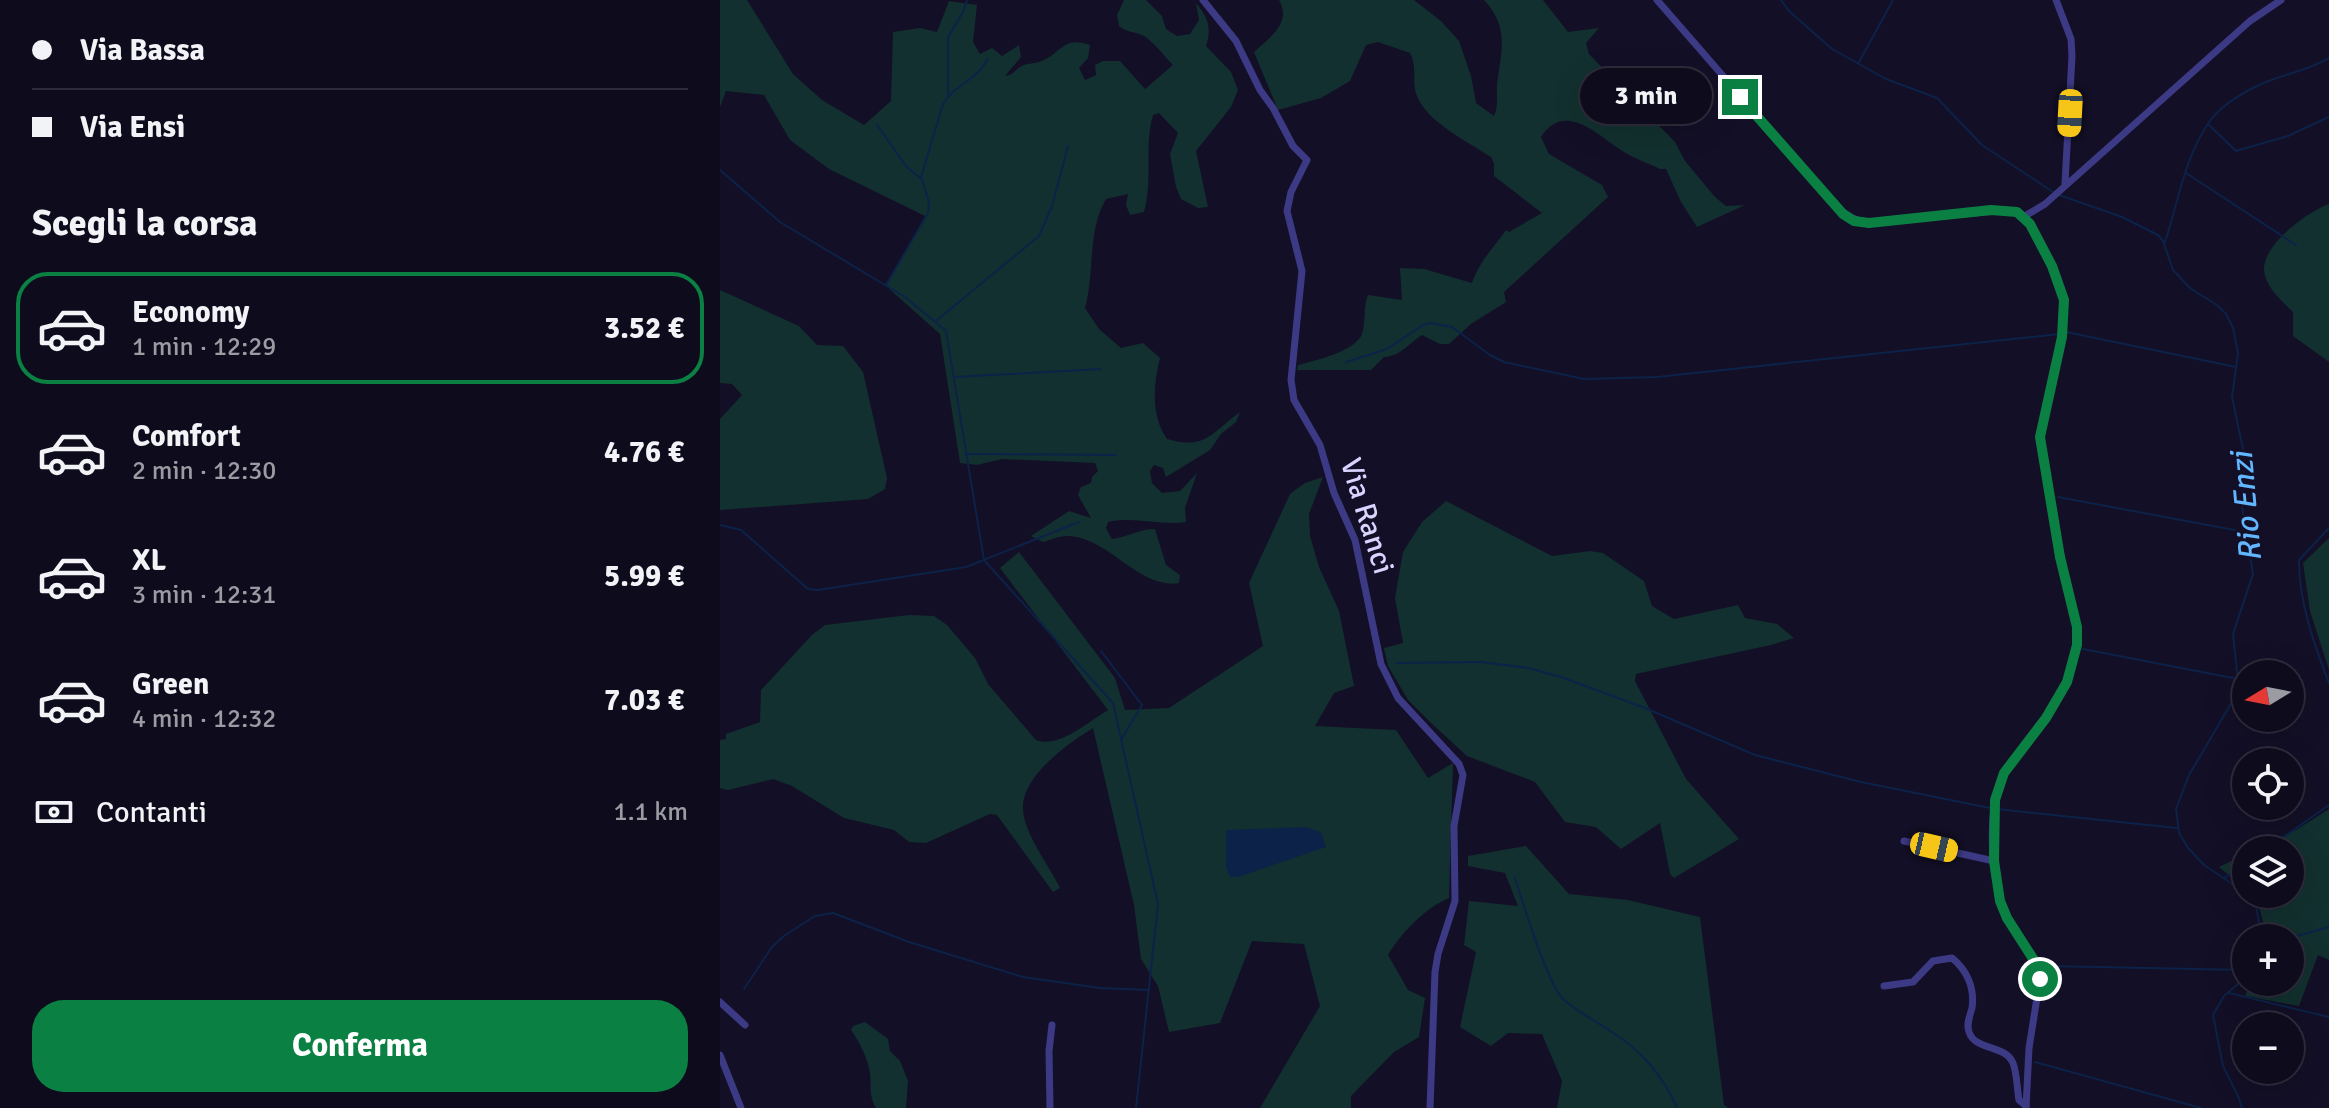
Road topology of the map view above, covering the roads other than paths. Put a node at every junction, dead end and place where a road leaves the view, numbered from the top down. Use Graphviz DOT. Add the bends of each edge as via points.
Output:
graph roads {
  1 [pos="1203,0"];
  2 [pos="1657,0"];
  3 [pos="2056,0"];
  4 [pos="2281,0"];
  5 [pos="2063,186"];
  6 [pos="2025,216"];
  7 [pos="1904,841"];
  8 [pos="1994,861"];
  9 [pos="1884,986"];
  10 [pos="720,1002"];
  11 [pos="745,1025"];
  12 [pos="1052,1025"];
  13 [pos="720,1055"];
  14 [pos="2026,1107"];
  15 [pos="741,1108"];
  16 [pos="1050,1108"];
  17 [pos="1430,1108"];
  1 -- 17 [label="street, Via Ranci" via="1236,41 1293,146 1307,160 1287,211 1302,271 1291,380 1294,400 1320,445 1355,540 1381,664 1398,698 1459,764 1463,775 1454,826 1455,901 1435,972"];
  2 -- 6 [label="street" via="1812,180 1854,221 2006,210"];
  3 -- 5 [label="street" via="2072,56"];
  4 -- 5 [label="street" via="2250,21"];
  5 -- 6 [label="street"];
  6 -- 8 [label="street" via="2064,300 2040,437 2077,645 2067,682 1998,784"];
  7 -- 8 [label="street"];
  8 -- 14 [label="street" via="2007,918 2033,957 2040,979"];
  9 -- 14 [label="street" via="1913,982 1933,961 1952,958 1960,964 1972,990 1970,1035 2007,1055 2019,1100"];
  10 -- 11 [label="street"];
  12 -- 16 [label="street"];
  13 -- 15 [label="street"];
}
